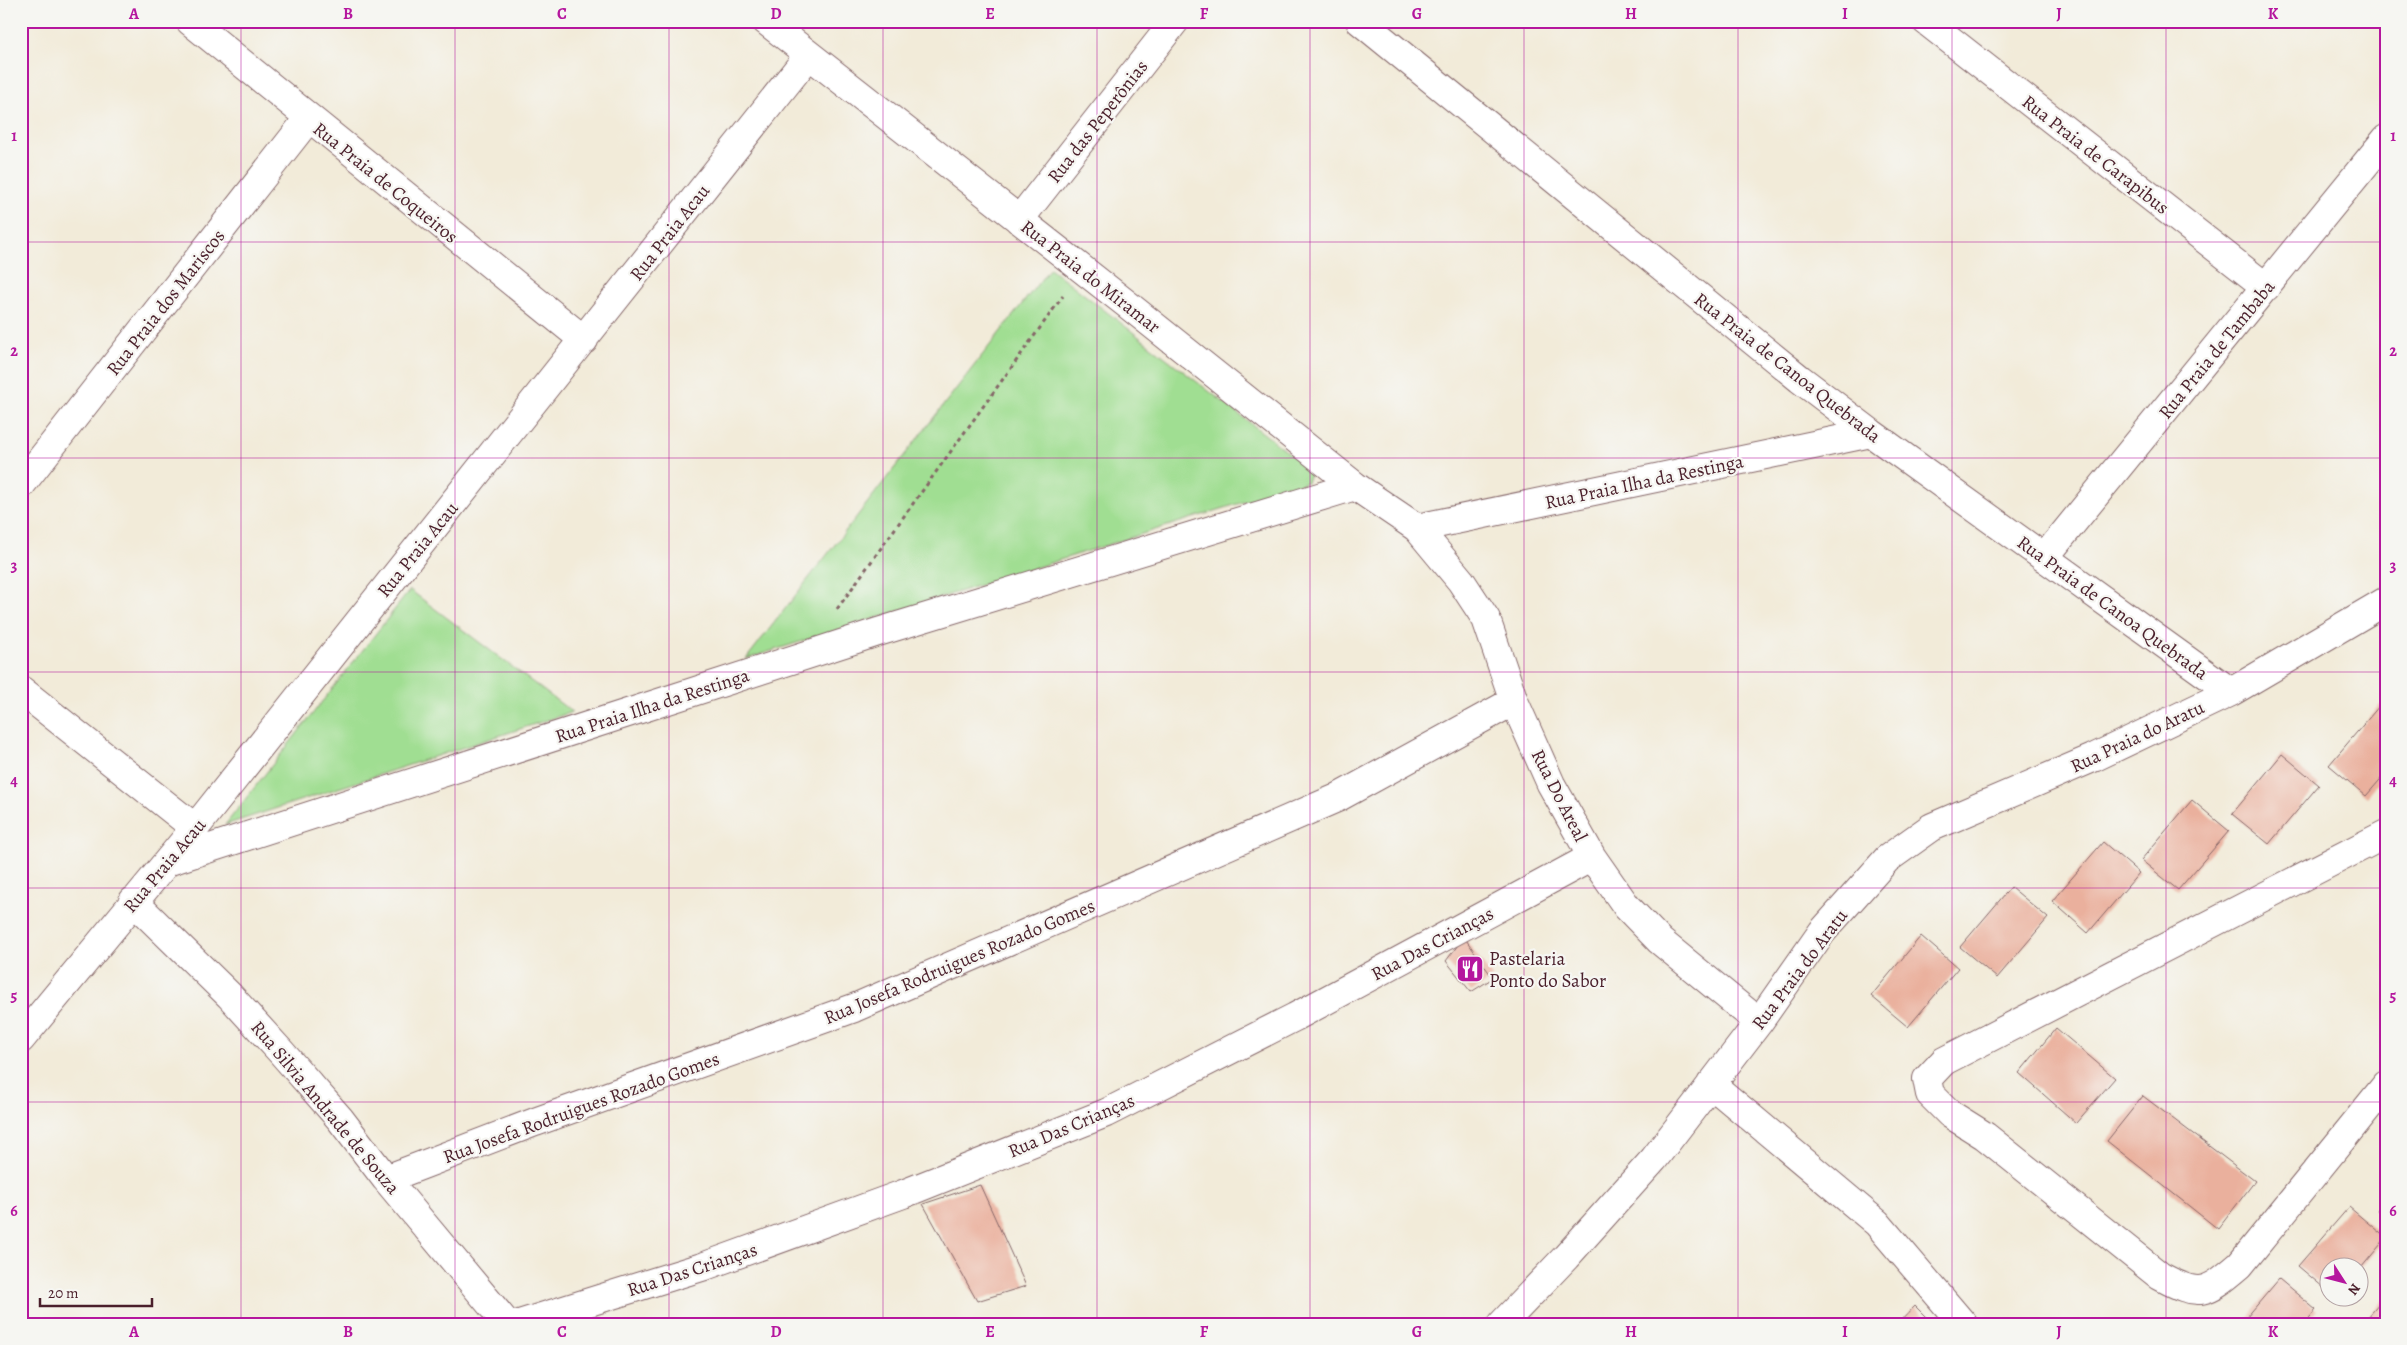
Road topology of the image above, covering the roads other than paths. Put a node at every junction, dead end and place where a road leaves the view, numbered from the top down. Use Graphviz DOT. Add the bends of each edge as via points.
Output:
graph roads {
  1 [pos="190,21"];
  2 [pos="766,21"];
  3 [pos="1175,21"];
  4 [pos="1360,21"];
  5 [pos="1926,21"];
  6 [pos="809,55"];
  7 [pos="308,119"];
  8 [pos="2386,139"];
  9 [pos="1019,220"];
  10 [pos="2266,287"];
  11 [pos="584,340"];
  12 [pos="1871,434"];
  13 [pos="21,485"];
  14 [pos="1355,486"];
  15 [pos="1417,528"];
  16 [pos="2044,558"];
  17 [pos="2386,601"];
  18 [pos="21,690"];
  19 [pos="2231,692"];
  20 [pos="1514,701"];
  21 [pos="195,828"];
  22 [pos="2386,834"];
  23 [pos="1592,857"];
  24 [pos="166,862"];
  25 [pos="133,901"];
  26 [pos="1759,1022"];
  27 [pos="21,1039"];
  28 [pos="1711,1084"];
  29 [pos="2386,1085"];
  30 [pos="386,1179"];
  31 [pos="507,1324"];
  32 [pos="519,1324"];
  33 [pos="1502,1324"];
  34 [pos="1963,1324"];
  1 -- 7 [label="street, Rua Praia de Coqueiros"];
  2 -- 6 [label="street, Rua Praia do Miramar"];
  3 -- 9 [label="street, Rua das Peperônias"];
  4 -- 12 [label="street, Rua Praia de Canoa Quebrada"];
  5 -- 10 [label="street, Rua Praia de Carapibus"];
  6 -- 9 [label="street, Rua Praia do Miramar"];
  6 -- 11 [label="street, Rua Praia Acau"];
  7 -- 11 [label="street, Rua Praia de Coqueiros"];
  7 -- 13 [label="street, Rua Praia dos Mariscos"];
  8 -- 10 [label="street, Rua Praia de Tambaba"];
  9 -- 14 [label="street, Rua Praia do Miramar"];
  10 -- 16 [label="street, Rua Praia de Tambaba"];
  11 -- 21 [label="street, Rua Praia Acau"];
  12 -- 15 [label="street, Rua Praia Ilha da Restinga"];
  12 -- 16 [label="street, Rua Praia de Canoa Quebrada"];
  14 -- 15 [label="street, Rua Praia do Miramar"];
  14 -- 24 [label="street, Rua Praia Ilha da Restinga" via="802,656"];
  15 -- 20 [label="street, Rua Do Areal" via="1461,581 1486,619"];
  16 -- 19 [label="street, Rua Praia de Canoa Quebrada"];
  17 -- 19 [label="street, Rua Praia do Aratu"];
  18 -- 21 [label="street"];
  19 -- 26 [label="street, Rua Praia do Aratu" via="2093,758 1932,827 1887,859 1822,932"];
  20 -- 23 [label="street, Rua Do Areal" via="1551,784"];
  20 -- 30 [label="street, Rua Josefa Rodruigues Rozado Gomes" via="1337,798 854,1008"];
  21 -- 24 [label="street, Rua Praia Acau"];
  22 -- 29 [label="street" via="1944,1061 1927,1079 1930,1094 1950,1114 1985,1136 2160,1276 2184,1289 2200,1290 2218,1284 2240,1265"];
  23 -- 26 [label="street, Rua Do Areal" via="1627,906 1660,941"];
  23 -- 32 [label="street, Rua Das Crianças" via="1295,1017 1106,1113 903,1194 705,1266"];
  24 -- 25 [label="street, Rua Praia Acau"];
  25 -- 27 [label="street, Rua Praia Acau"];
  25 -- 30 [label="street, Rua Silvia Andrade de Souza" via="230,996 282,1053 340,1119"];
  26 -- 28 [label="street, Rua Praia do Aratu"];
  28 -- 33 [label="street, Rua Praia do Aratu" via="1654,1159"];
  28 -- 34 [label="street" via="1877,1223"];
  30 -- 31 [label="street, Rua Silvia Andrade de Souza"];
}
